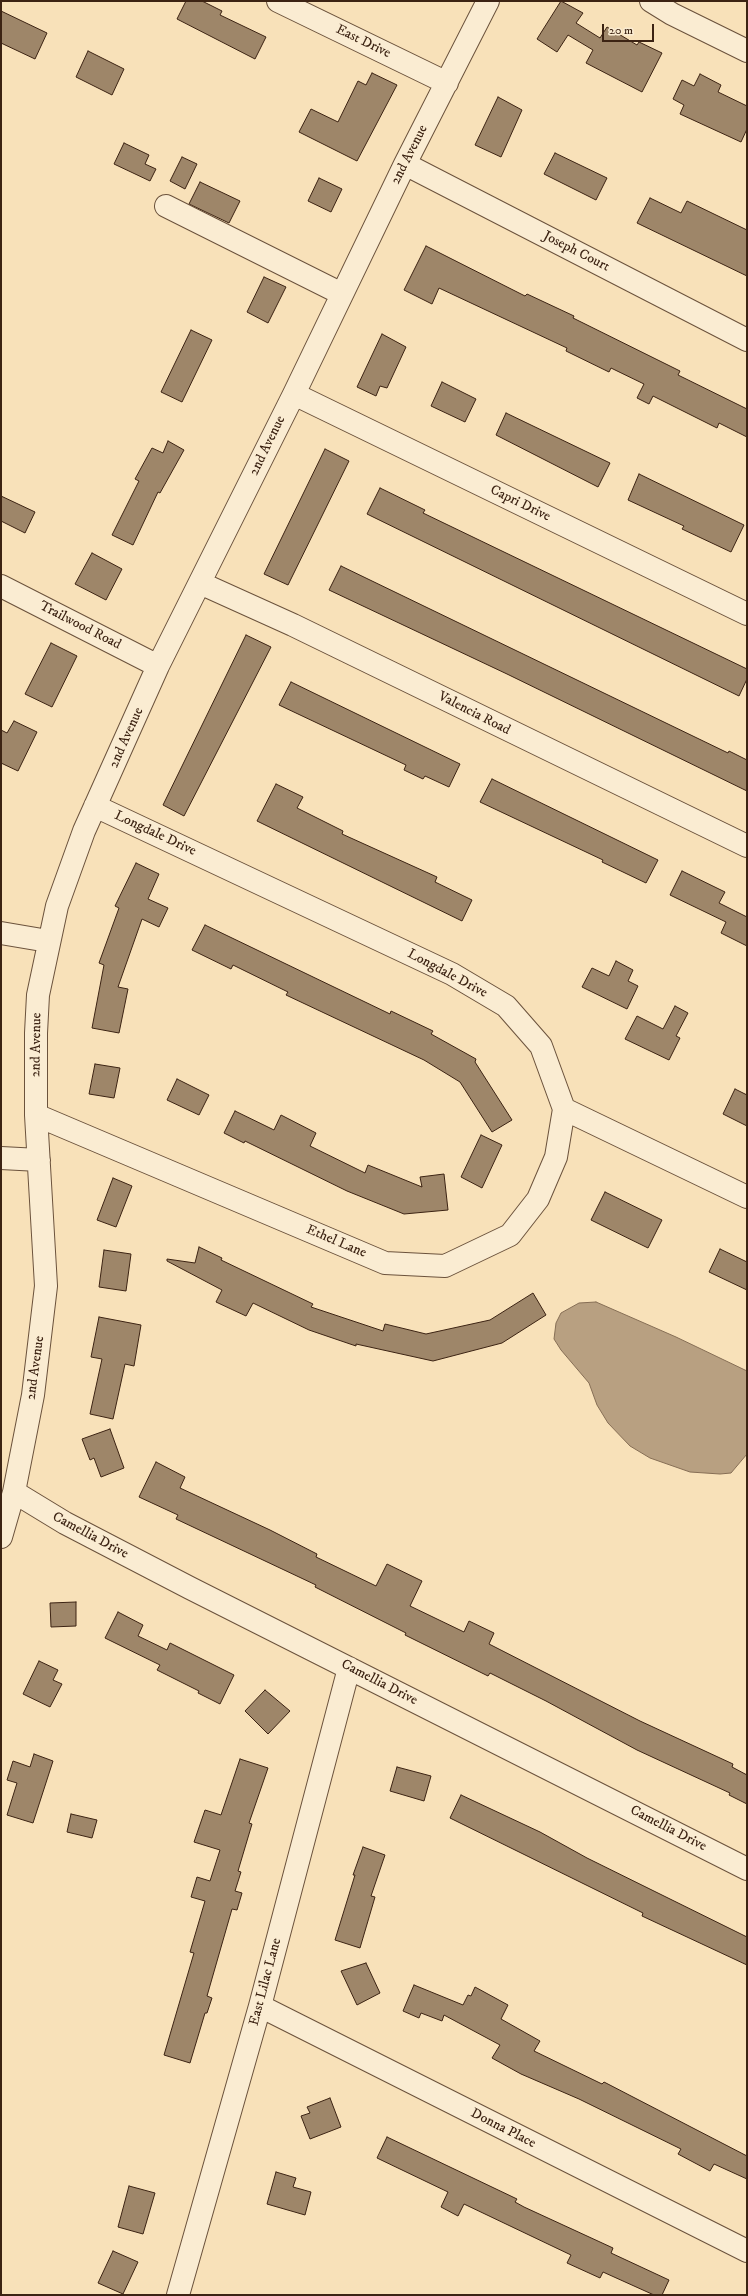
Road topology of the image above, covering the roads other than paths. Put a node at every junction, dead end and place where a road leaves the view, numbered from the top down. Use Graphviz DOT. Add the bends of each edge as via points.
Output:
graph roads {
  1 [pos="278,1"];
  2 [pos="488,1"];
  3 [pos="651,1"];
  4 [pos="747,51"];
  5 [pos="447,83"];
  6 [pos="405,164"];
  7 [pos="166,206"];
  8 [pos="342,294"];
  9 [pos="747,340"];
  10 [pos="294,394"];
  11 [pos="200,583"];
  12 [pos="1,586"];
  13 [pos="747,614"];
  14 [pos="158,666"];
  15 [pos="95,806"];
  16 [pos="747,846"];
  17 [pos="1,934"];
  18 [pos="48,941"];
  19 [pos="564,1109"];
  20 [pos="36,1115"];
  21 [pos="1,1158"];
  22 [pos="39,1160"];
  23 [pos="747,1197"];
  24 [pos="14,1492"];
  25 [pos="1,1536"];
  26 [pos="349,1668"];
  27 [pos="747,1869"];
  28 [pos="260,2006"];
  29 [pos="747,2251"];
  30 [pos="178,2295"];
  1 -- 5 [label="street, East Drive"];
  2 -- 5 [label="street, 2nd Avenue"];
  3 -- 4 [label="street"];
  5 -- 6 [label="street, 2nd Avenue"];
  6 -- 8 [label="street, 2nd Avenue"];
  6 -- 9 [label="street, Joseph Court"];
  7 -- 8 [label="street"];
  8 -- 10 [label="street, 2nd Avenue"];
  10 -- 11 [label="street, 2nd Avenue"];
  10 -- 13 [label="street, Capri Drive"];
  11 -- 14 [label="street, 2nd Avenue"];
  11 -- 16 [label="street, Valencia Road" via="293,625"];
  12 -- 14 [label="street, Trailwood Road"];
  14 -- 15 [label="street, 2nd Avenue"];
  15 -- 18 [label="street, 2nd Avenue" via="67,875"];
  15 -- 19 [label="street, Longdale Drive" via="452,974 506,1006 541,1046"];
  17 -- 18 [label="street"];
  18 -- 20 [label="street, 2nd Avenue" via="38,995"];
  19 -- 20 [label="street, Ethel Lane" via="556,1157 538,1199 510,1235 445,1266 385,1263"];
  19 -- 23 [label="street"];
  20 -- 22 [label="street, 2nd Avenue"];
  21 -- 22 [label="street"];
  22 -- 24 [label="street, 2nd Avenue" via="46,1286 33,1395"];
  24 -- 25 [label="street, 2nd Avenue"];
  24 -- 26 [label="street, Camellia Drive" via="65,1523"];
  26 -- 27 [label="street, Camellia Drive"];
  26 -- 28 [label="street, East Lilac Lane"];
  28 -- 29 [label="street, Donna Place"];
  28 -- 30 [label="street, East Lilac Lane"];
}
